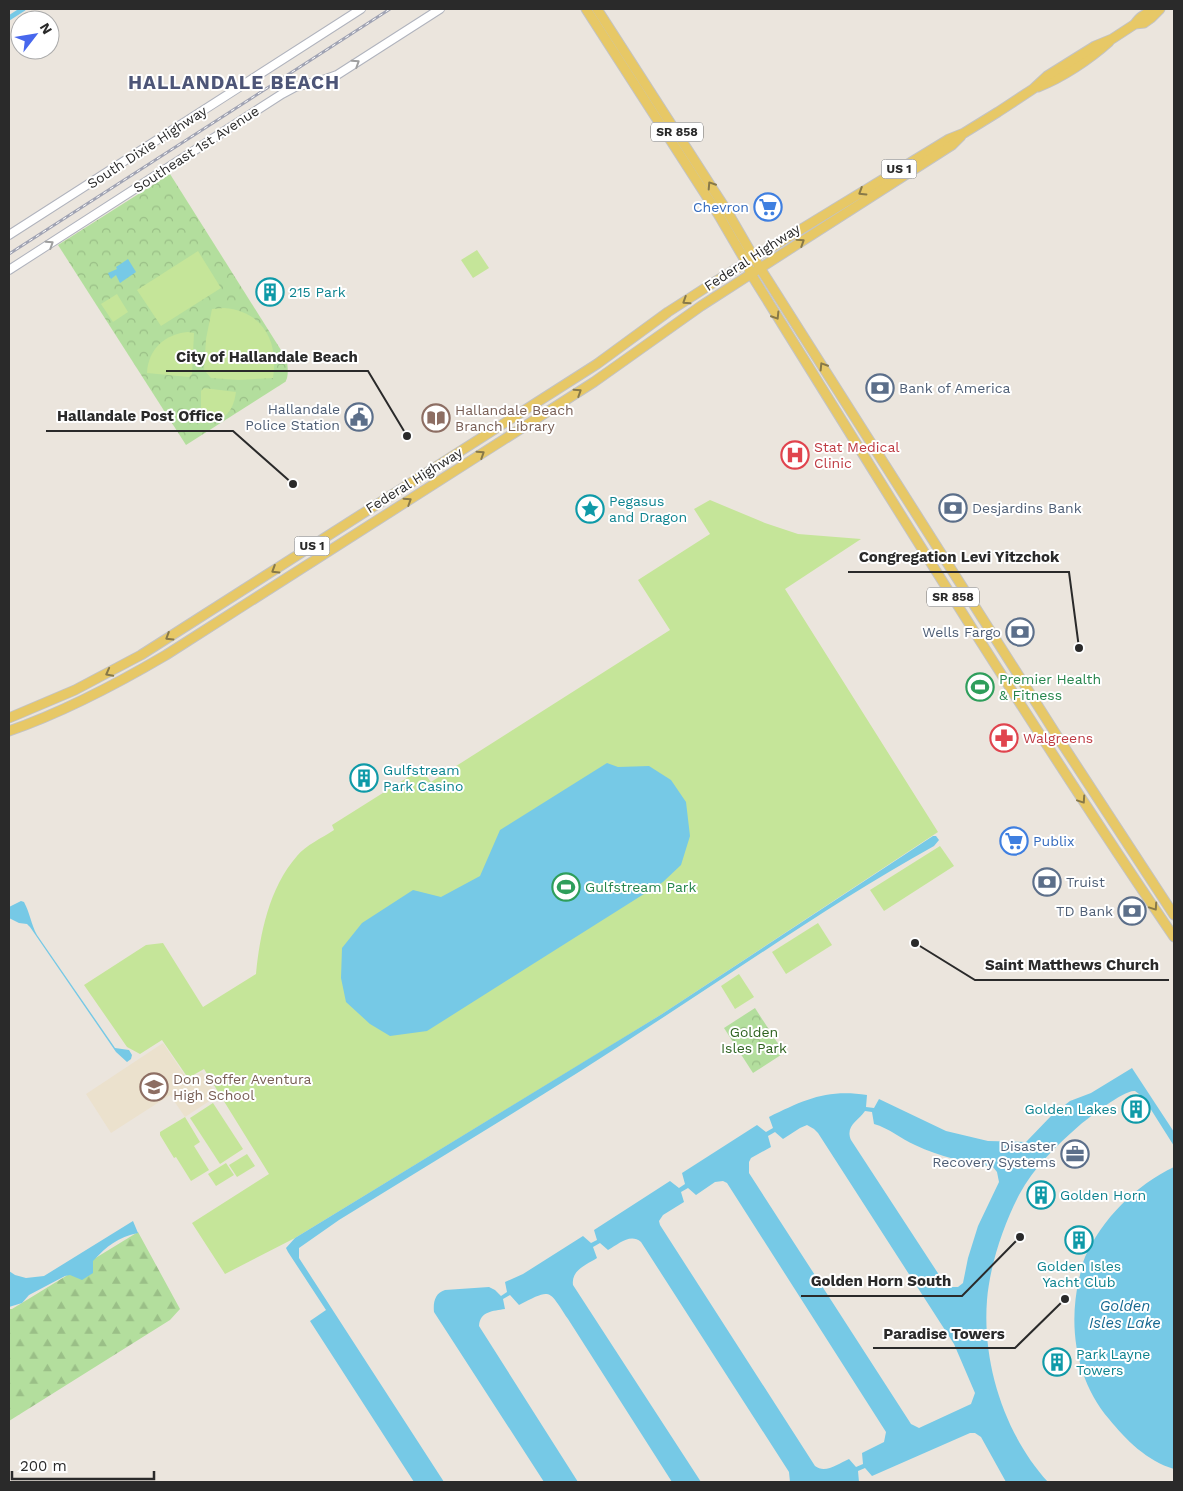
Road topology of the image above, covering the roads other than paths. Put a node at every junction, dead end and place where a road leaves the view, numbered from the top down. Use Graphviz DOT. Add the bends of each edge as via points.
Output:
graph roads {
  1 [pos="361,9"];
  2 [pos="440,9"];
  3 [pos="586,9"];
  4 [pos="591,9"];
  5 [pos="597,9"];
  6 [pos="1158,10"];
  7 [pos="612,31"];
  8 [pos="611,47"];
  9 [pos="643,80"];
  10 [pos="635,86"];
  11 [pos="656,101"];
  12 [pos="964,133"];
  13 [pos="9,236"];
  14 [pos="750,260"];
  15 [pos="760,268"];
  16 [pos="9,270"];
  17 [pos="751,274"];
  18 [pos="401,490"];
  19 [pos="376,506"];
  20 [pos="383,516"];
  21 [pos="360,531"];
  22 [pos="979,638"];
  23 [pos="1014,669"];
  24 [pos="57,698"];
  25 [pos="36,708"];
  26 [pos="10,718"];
  27 [pos="41,719"];
  28 [pos="16,729"];
  29 [pos="1118,853"];
  30 [pos="1144,869"];
  31 [pos="1174,915"];
  32 [pos="1174,937"];
  1 -- 13 [label="main road, South Dixie Highway"];
  16 -- 2 [label="main road, Southeast 1st Avenue, one-way" via="282,94 337,75"];
  3 -- 8 [label="main road, SR 858"];
  4 -- 7 [label="main road" via="606,30"];
  5 -- 7 [label="main road, SR 858"];
  6 -- 12 [label="main road, Federal Highway / US 1" via="1139,17 1135,24 1098,52"];
  7 -- 9 [label="main road, SR 858"];
  8 -- 9 [label="main road"];
  8 -- 10 [label="main road, SR 858"];
  9 -- 11 [label="main road, SR 858"];
  10 -- 11 [label="main road"];
  10 -- 14 [label="main road, SR 858"];
  14 -- 11 [label="main road, SR 858, one-way" via="727,211"];
  12 -- 14 [label="main road, Federal Highway / US 1, one-way" via="948,139"];
  15 -- 12 [label="main road, Federal Highway / US 1, one-way" via="952,145"];
  14 -- 15 [label="main road, SR 858"];
  14 -- 17 [label="main road, SR 858"];
  14 -- 18 [label="main road, Federal Highway / US 1, one-way" via="668,312 598,364"];
  15 -- 17 [label="main road, Federal Highway / US 1"];
  23 -- 15 [label="main road, SR 858, one-way"];
  20 -- 17 [label="main road, Federal Highway / US 1, one-way" via="594,382 680,319"];
  17 -- 22 [label="main road, SR 858, one-way"];
  18 -- 19 [label="main road, Federal Highway / US 1"];
  18 -- 20 [label="main road" via="386,506"];
  19 -- 21 [label="main road" via="373,516"];
  19 -- 24 [label="main road, Federal Highway / US 1, one-way" via="141,655"];
  20 -- 21 [label="main road, Federal Highway / US 1"];
  21 -- 27 [label="main road, Federal Highway / US 1" via="166,655 112,686"];
  22 -- 23 [label="main road" via="988,639 1006,664"];
  22 -- 29 [label="main road, SR 858, one-way"];
  23 -- 30 [label="main road, SR 858"];
  24 -- 25 [label="main road, Federal Highway / US 1"];
  24 -- 27 [label="main road"];
  25 -- 26 [label="main road, Federal Highway / US 1"];
  25 -- 28 [label="main road" via="32,717"];
  27 -- 28 [label="main road, Federal Highway / US 1"];
  29 -- 30 [label="main road"];
  29 -- 32 [label="main road, SR 858, one-way"];
  30 -- 31 [label="main road, SR 858"];
}
